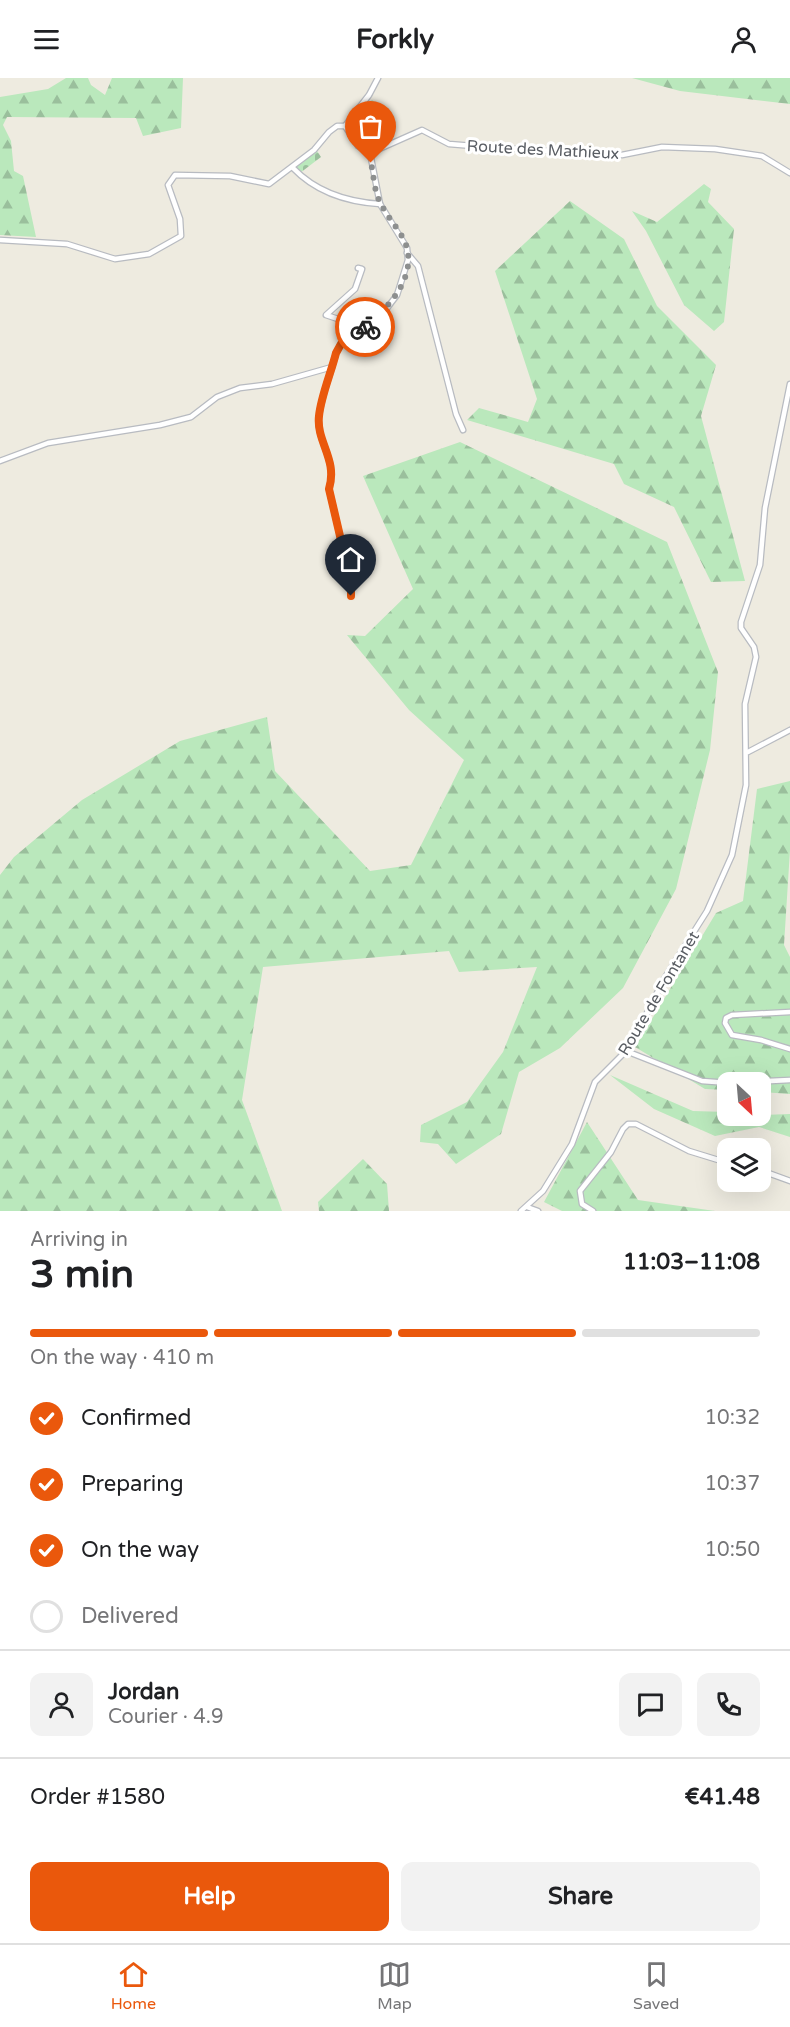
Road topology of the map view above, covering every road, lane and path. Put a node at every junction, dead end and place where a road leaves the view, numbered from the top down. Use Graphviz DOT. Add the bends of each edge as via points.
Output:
graph roads {
  1 [pos="378,78"];
  2 [pos="345,126"];
  3 [pos="370,153"];
  4 [pos="293,168"];
  5 [pos="790,172"];
  6 [pos="380,204"];
  7 [pos="0,240"];
  8 [pos="407,254"];
  9 [pos="358,268"];
  10 [pos="351,337"];
  11 [pos="333,367"];
  12 [pos="790,384"];
  13 [pos="463,430"];
  14 [pos="0,461"];
  15 [pos="351,596"];
  16 [pos="790,730"];
  17 [pos="747,752"];
  18 [pos="790,1012"];
  19 [pos="790,1049"];
  20 [pos="626,1051"];
  21 [pos="790,1080"];
  22 [pos="717,1160"];
  23 [pos="771,1174"];
  24 [pos="790,1181"];
  25 [pos="527,1207"];
  26 [pos="521,1211"];
  27 [pos="538,1211"];
  28 [pos="593,1211"];
  1 -- 2 [label="street"];
  2 -- 3 [label="street" via="358,146"];
  2 -- 4 [label="street" via="328,132"];
  3 -- 5 [label="street, Route des Mathieux" via="422,130 448,144 477,146 622,155 662,147 716,149 762,156"];
  3 -- 6 [label="street"];
  4 -- 6 [label="street" via="326,191 346,199"];
  4 -- 7 [label="street" via="265,185 230,176 175,175 168,185 180,219 181,236 149,254 115,259 68,244"];
  6 -- 8 [label="street" via="395,224"];
  8 -- 10 [label="street" via="405,276 397,295 384,312"];
  8 -- 13 [label="street" via="417,266"];
  9 -- 10 [label="street" via="362,269 355,289 326,315 338,319"];
  10 -- 11 [label="street" via="341,344"];
  11 -- 14 [label="street" via="272,384 240,388 217,397 191,417 48,442"];
  11 -- 15 [label="street" via="319,417 330,457 333,476 329,489"];
  12 -- 17 [label="street" via="768,489 760,565 741,622 756,652 745,704"];
  16 -- 17 [label="street"];
  17 -- 20 [label="street, Route de Fontanet" via="741,813 722,883"];
  18 -- 19 [label="street" via="732,1015 725,1023 732,1035"];
  20 -- 21 [label="street" via="711,1082"];
  20 -- 25 [label="street, Route de Fontanet" via="596,1082 572,1144 543,1191"];
  22 -- 28 [label="street" via="628,1124 580,1191 582,1204"];
  23 -- 24 [label="street"];
  25 -- 26 [label="street, Route de Fontanet"];
  25 -- 27 [label="street"];
}
